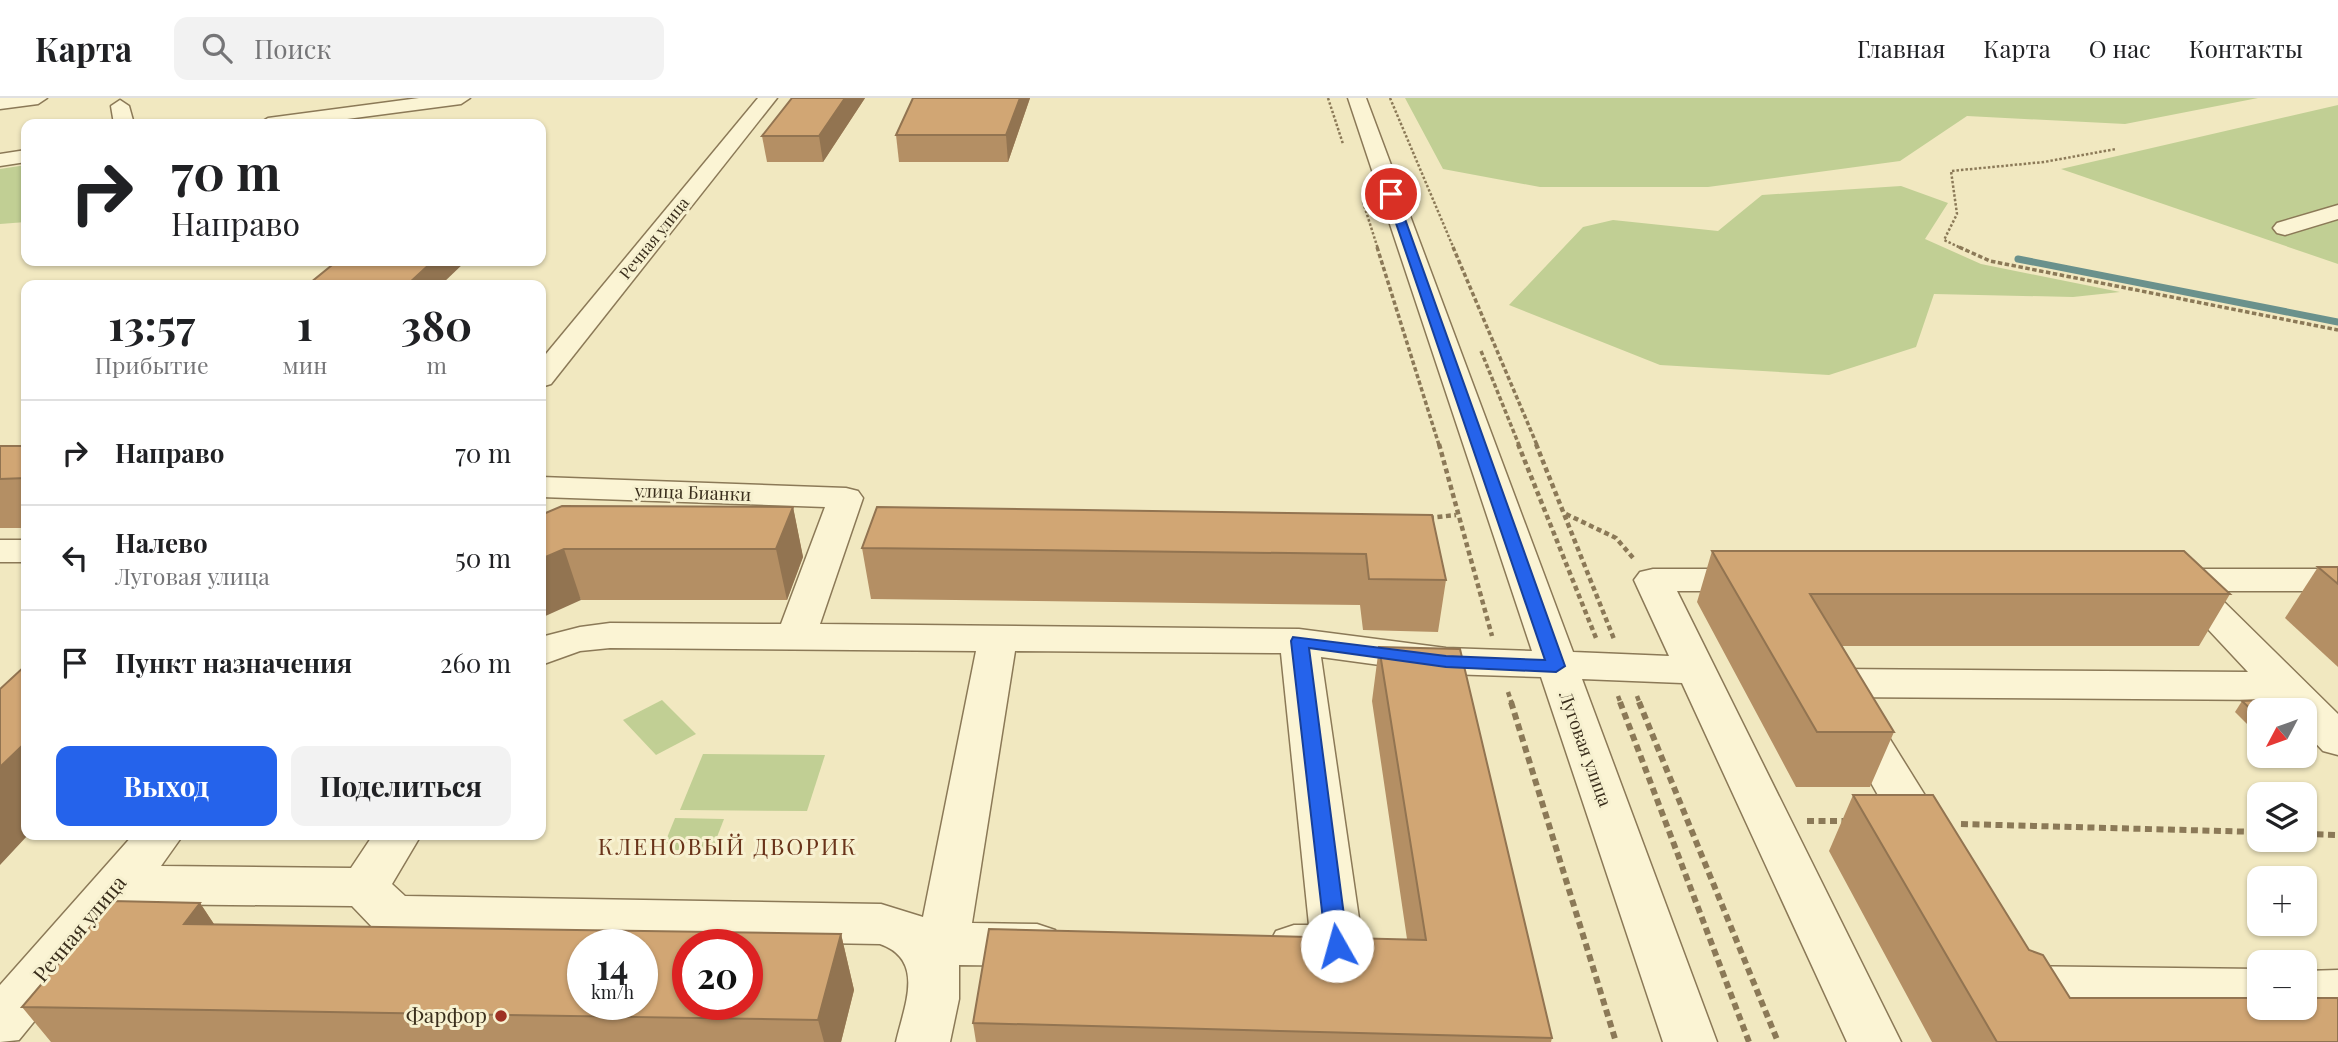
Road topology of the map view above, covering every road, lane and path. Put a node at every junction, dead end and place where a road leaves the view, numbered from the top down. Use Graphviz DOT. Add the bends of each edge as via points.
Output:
graph roads {
  1 [pos="26,98"];
  2 [pos="461,98"];
  3 [pos="768,98"];
  4 [pos="1328,98"];
  5 [pos="1382,98"];
  6 [pos="1390,98"];
  7 [pos="0,103"];
  8 [pos="1372,104"];
  9 [pos="305,119"];
  10 [pos="1344,146"];
  11 [pos="2116,149"];
  12 [pos="21,157"];
  13 [pos="0,160"];
  14 [pos="1360,194"];
  15 [pos="2338,212"];
  16 [pos="2285,228"];
  17 [pos="2338,330"];
  18 [pos="1480,350"];
  19 [pos="546,372"];
  20 [pos="546,487"];
  21 [pos="846,498"];
  22 [pos="1566,514"];
  23 [pos="1456,515"];
  24 [pos="1416,520"];
  25 [pos="0,551"];
  26 [pos="21,551"];
  27 [pos="1653,580"];
  28 [pos="1792,580"];
  29 [pos="2139,580"];
  30 [pos="2181,580"];
  31 [pos="2338,580"];
  32 [pos="797,634"];
  33 [pos="998,637"];
  34 [pos="1300,641"];
  35 [pos="546,650"];
  36 [pos="1500,663"];
  37 [pos="1556,666"];
  38 [pos="1617,668"];
  39 [pos="1695,670"];
  40 [pos="2285,686"];
  41 [pos="2338,740"];
  42 [pos="1768,820"];
  43 [pos="1849,821"];
  44 [pos="1917,822"];
  45 [pos="2247,832"];
  46 [pos="2317,834"];
  47 [pos="2338,835"];
  48 [pos="156,840"];
  49 [pos="395,840"];
  50 [pos="1952,882"];
  51 [pos="118,885"];
  52 [pos="364,887"];
  53 [pos="933,944"];
  54 [pos="1079,945"];
  55 [pos="1256,945"];
  56 [pos="1994,953"];
  57 [pos="2247,992"];
  58 [pos="2317,993"];
  59 [pos="2338,993"];
  60 [pos="0,1023"];
  61 [pos="923,1042"];
  62 [pos="1616,1042"];
  63 [pos="1690,1042"];
  64 [pos="1749,1042"];
  65 [pos="1778,1042"];
  66 [pos="1874,1042"];
  1 -- 7 [label="street"];
  2 -- 9 [label="street"];
  3 -- 19 [label="street, Речная улица"];
  4 -- 10 [label="path"];
  5 -- 8 [label="path"];
  6 -- 22 [label="path"];
  8 -- 37 [label="street, Луговая улица"];
  11 -- 17 [label="path" via="1951,171 1957,214 1944,240 1990,261"];
  12 -- 13 [label="street"];
  14 -- 23 [label="path" via="1450,480"];
  15 -- 16 [label="street"];
  18 -- 38 [label="path"];
  20 -- 21 [label="lane, улица Бианки"];
  21 -- 32 [label="street"];
  22 -- 27 [label="path" via="1616,538"];
  22 -- 38 [label="path"];
  23 -- 24 [label="path"];
  23 -- 36 [label="path"];
  25 -- 26 [label="street"];
  27 -- 28 [label="street"];
  27 -- 39 [label="street"];
  29 -- 30 [label="street"];
  30 -- 31 [label="street"];
  30 -- 40 [label="street"];
  32 -- 33 [label="street"];
  32 -- 35 [label="street" via="596,635"];
  33 -- 34 [label="street"];
  33 -- 53 [label="street"];
  34 -- 36 [label="street" via="1446,661"];
  34 -- 55 [label="street" via="1337,946"];
  36 -- 37 [label="street"];
  36 -- 62 [label="path"];
  37 -- 38 [label="street"];
  37 -- 63 [label="street, Луговая улица"];
  38 -- 39 [label="street"];
  38 -- 64 [label="path"];
  38 -- 65 [label="path"];
  39 -- 42 [label="street"];
  40 -- 41 [label="street"];
  40 -- 44 [label="street" via="1835,683"];
  42 -- 43 [label="path"];
  42 -- 66 [label="street"];
  44 -- 45 [label="path"];
  44 -- 50 [label="street"];
  46 -- 47 [label="path"];
  48 -- 51 [label="street, Речная улица"];
  49 -- 52 [label="street"];
  51 -- 52 [label="street"];
  51 -- 60 [label="street, Речная улица"];
  52 -- 53 [label="street" via="393,916 881,924"];
  53 -- 54 [label="street"];
  53 -- 61 [label="street" via="935,974"];
  56 -- 57 [label="street" via="2016,989"];
  58 -- 59 [label="street"];
}
